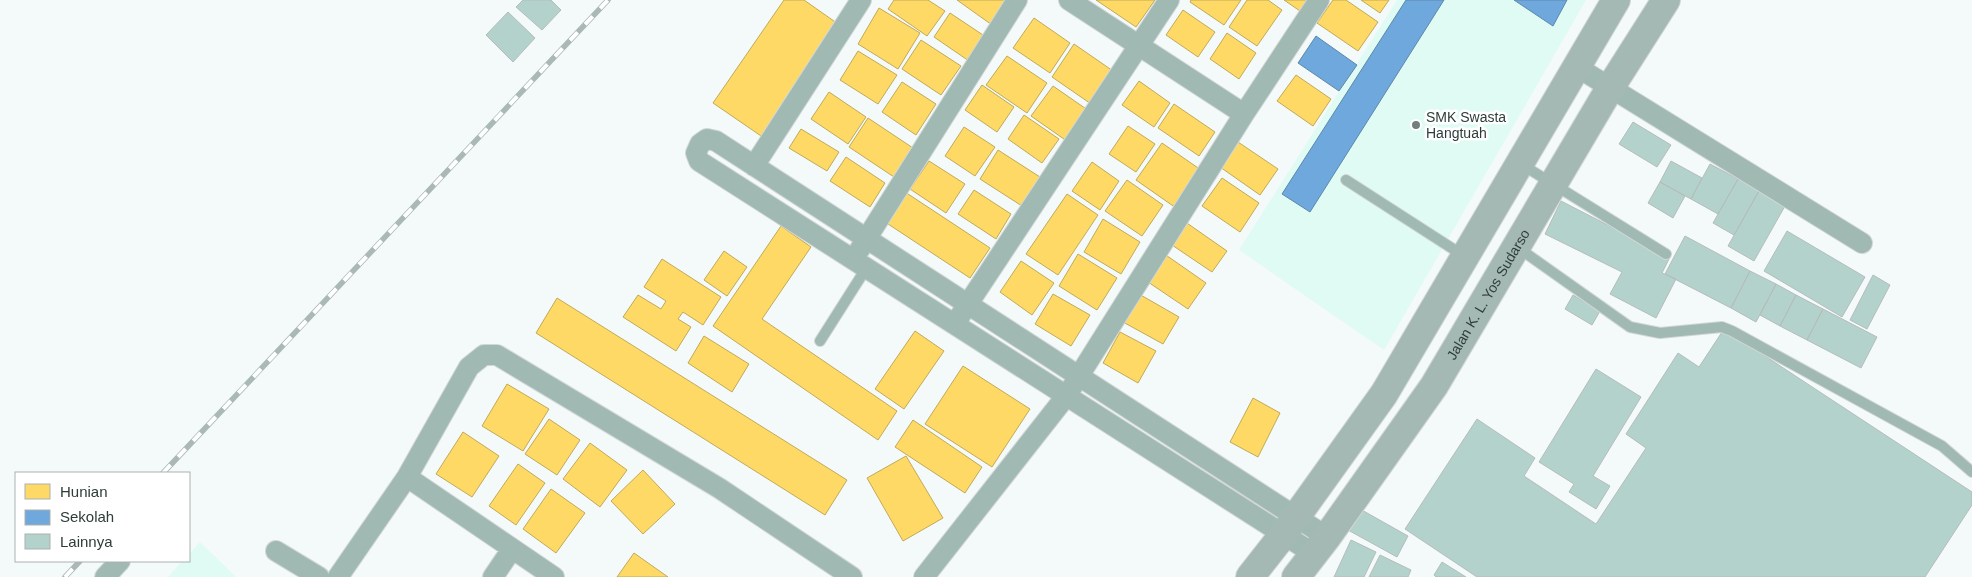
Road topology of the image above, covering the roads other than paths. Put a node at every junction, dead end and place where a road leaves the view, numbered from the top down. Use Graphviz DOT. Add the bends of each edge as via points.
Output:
graph roads {
  1 [pos="861,0"];
  2 [pos="1017,0"];
  3 [pos="1069,0"];
  4 [pos="1169,0"];
  5 [pos="1319,0"];
  6 [pos="1616,0"];
  7 [pos="1666,0"];
  8 [pos="1139,45"];
  9 [pos="1576,67"];
  10 [pos="1610,88"];
  11 [pos="1244,114"];
  12 [pos="1520,164"];
  13 [pos="754,166"];
  14 [pos="1346,180"];
  15 [pos="1555,184"];
  16 [pos="867,239"];
  17 [pos="1862,243"];
  18 [pos="1518,247"];
  19 [pos="1666,254"];
  20 [pos="1465,256"];
  21 [pos="860,263"];
  22 [pos="968,304"];
  23 [pos="955,324"];
  24 [pos="820,341"];
  25 [pos="1078,377"];
  26 [pos="1067,395"];
  27 [pos="1972,472"];
  28 [pos="407,477"];
  29 [pos="1289,526"];
  30 [pos="1320,546"];
  31 [pos="512,549"];
  32 [pos="276,551"];
  33 [pos="119,562"];
  34 [pos="105,577"];
  35 [pos="319,577"];
  36 [pos="338,577"];
  37 [pos="493,577"];
  38 [pos="554,577"];
  39 [pos="852,577"];
  40 [pos="924,577"];
  41 [pos="1250,577"];
  42 [pos="1296,577"];
  1 -- 13 [label="street"];
  2 -- 16 [label="street"];
  3 -- 8 [label="street"];
  4 -- 8 [label="street"];
  5 -- 11 [label="street"];
  6 -- 9 [label="highway"];
  7 -- 10 [label="highway, Jalan K. L. Yos Sudarso"];
  8 -- 11 [label="street"];
  8 -- 22 [label="street"];
  9 -- 10 [label="street"];
  9 -- 12 [label="highway"];
  10 -- 15 [label="highway, Jalan K. L. Yos Sudarso"];
  10 -- 17 [label="street"];
  11 -- 25 [label="street"];
  12 -- 15 [label="lane"];
  12 -- 20 [label="highway"];
  13 -- 16 [label="street"];
  13 -- 21 [label="street" via="716,141 706,139 696,153 699,161"];
  14 -- 20 [label="lane"];
  15 -- 18 [label="highway, Jalan K. L. Yos Sudarso"];
  15 -- 19 [label="lane"];
  16 -- 21 [label="street"];
  16 -- 22 [label="street"];
  18 -- 27 [label="lane" via="1630,327 1660,333 1722,327 1732,331 1942,446"];
  18 -- 30 [label="highway, Jalan K. L. Yos Sudarso" via="1434,386"];
  20 -- 29 [label="highway" via="1384,394"];
  21 -- 23 [label="street"];
  21 -- 24 [label="lane"];
  22 -- 23 [label="street"];
  22 -- 25 [label="street"];
  23 -- 26 [label="street"];
  25 -- 26 [label="street"];
  25 -- 29 [label="street"];
  26 -- 29 [label="street"];
  26 -- 40 [label="street"];
  28 -- 31 [label="street"];
  28 -- 36 [label="street"];
  28 -- 39 [label="street" via="469,367 484,355 496,355 720,488"];
  29 -- 30 [label="street"];
  29 -- 41 [label="highway"];
  30 -- 42 [label="highway, Jalan K. L. Yos Sudarso"];
  31 -- 37 [label="street"];
  31 -- 38 [label="street"];
  32 -- 35 [label="street"];
  33 -- 34 [label="street"];
}
